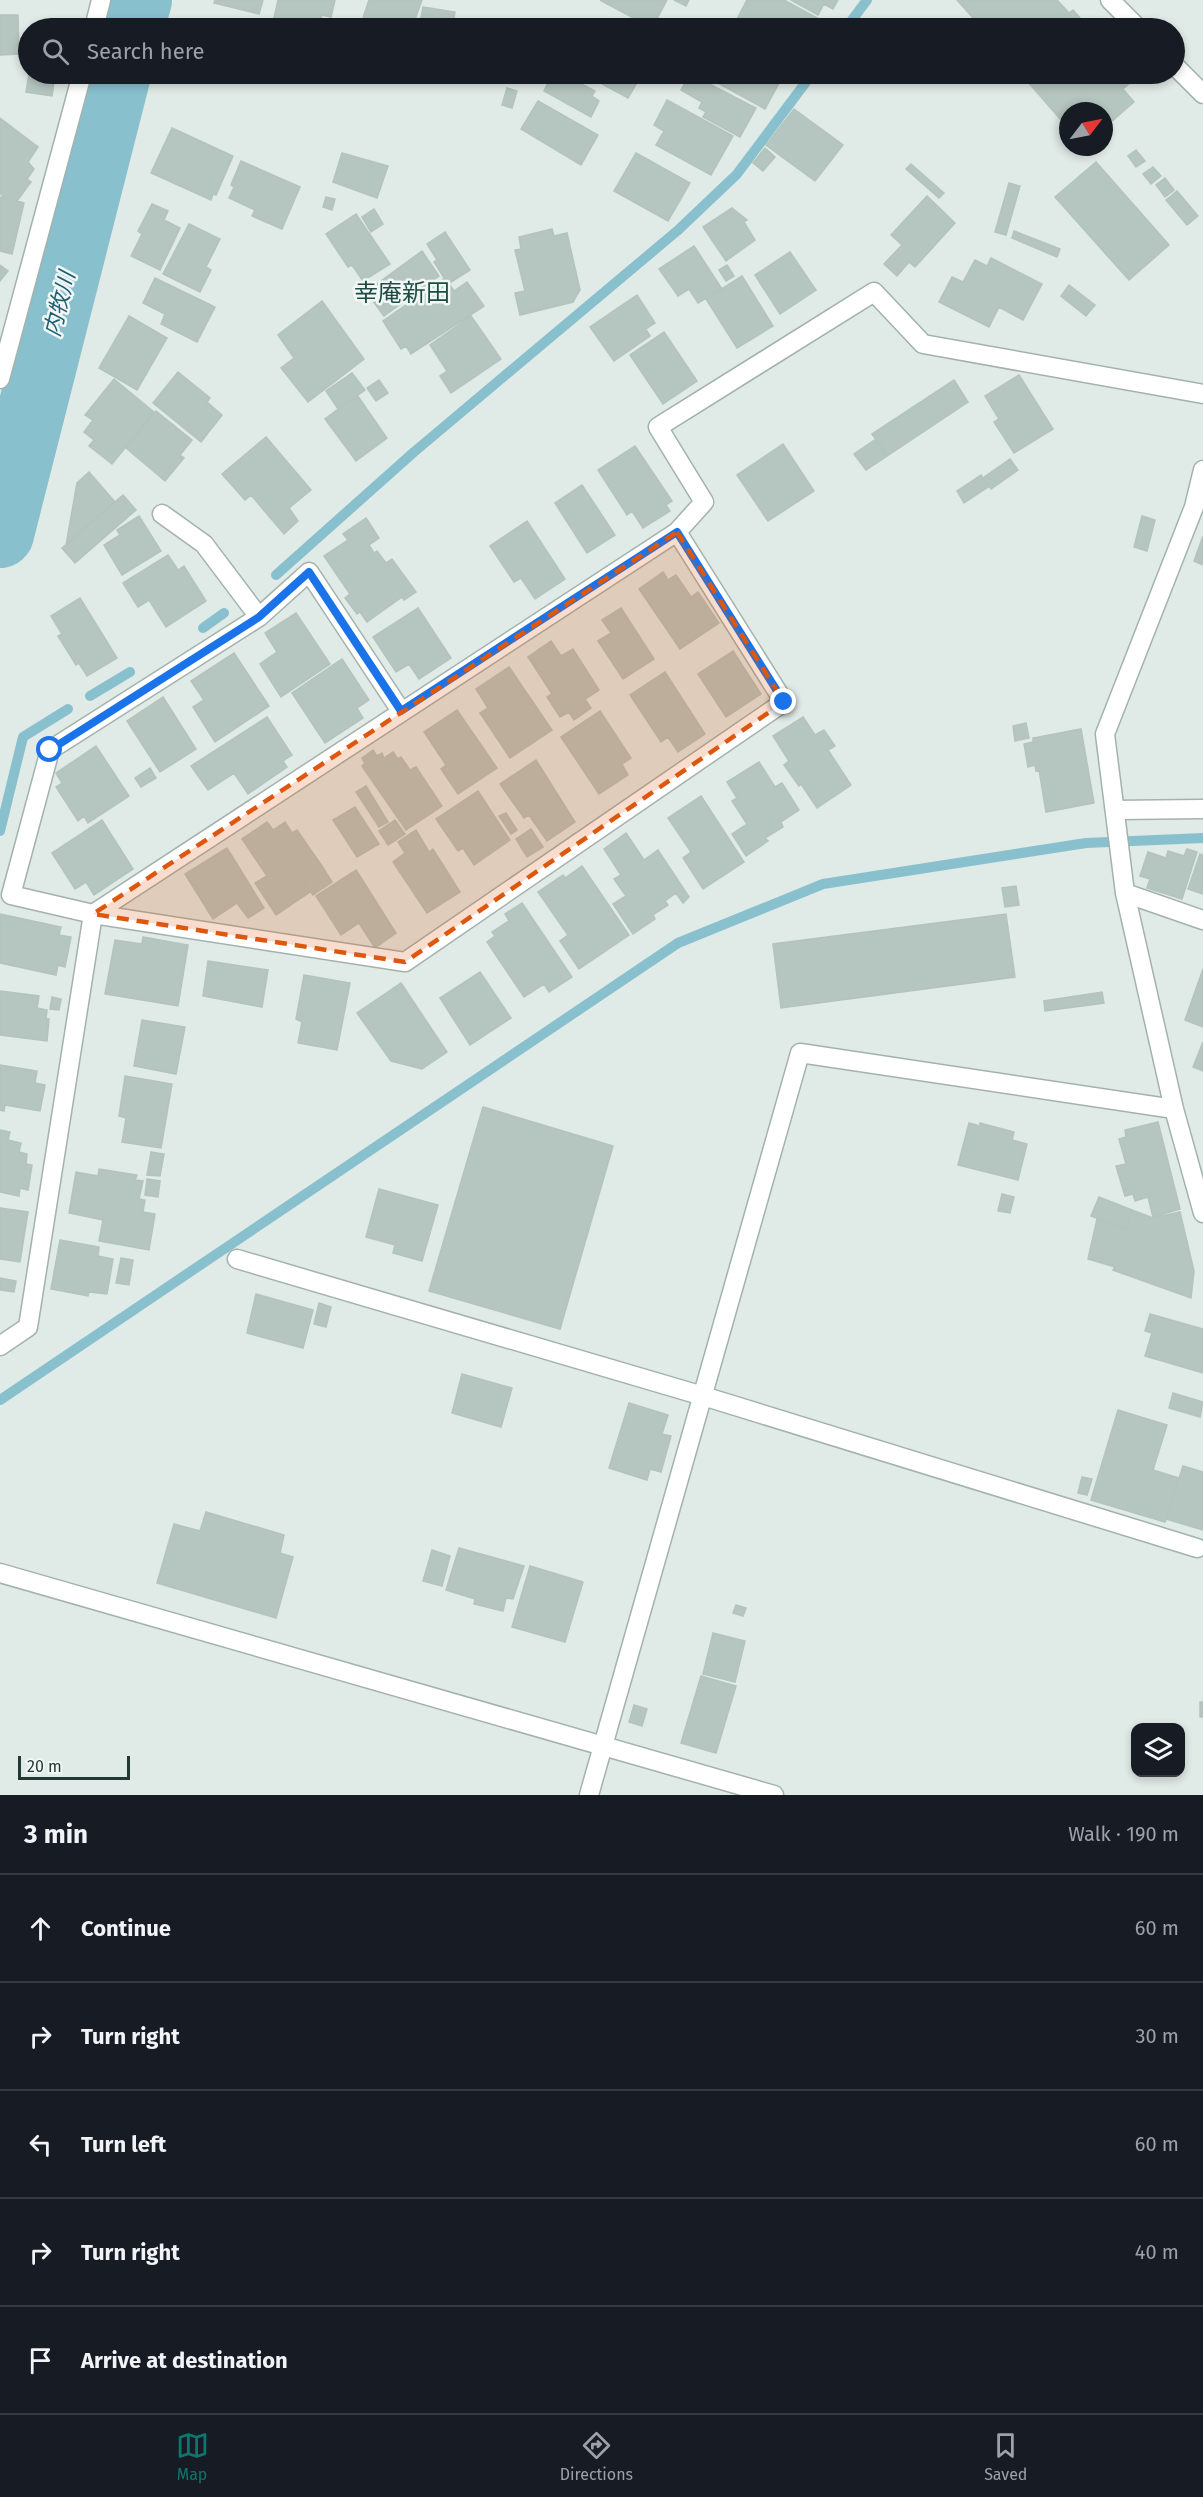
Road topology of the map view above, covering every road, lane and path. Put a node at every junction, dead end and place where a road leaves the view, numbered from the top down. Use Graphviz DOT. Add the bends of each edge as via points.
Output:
graph roads {
  1 [pos="101,0"];
  2 [pos="1110,0"];
  3 [pos="96,18"];
  4 [pos="1128,18"];
  5 [pos="1185,76"];
  6 [pos="79,84"];
  7 [pos="1203,94"];
  8 [pos="0,379"];
  9 [pos="1203,394"];
  10 [pos="1203,470"];
  11 [pos="162,514"];
  12 [pos="677,532"];
  13 [pos="259,617"];
  14 [pos="401,711"];
  15 [pos="1203,809"];
  16 [pos="1115,810"];
  17 [pos="1125,893"];
  18 [pos="93,914"];
  19 [pos="1203,920"];
  20 [pos="1174,1109"];
  21 [pos="1203,1213"];
  22 [pos="237,1259"];
  23 [pos="0,1346"];
  24 [pos="703,1396"];
  25 [pos="1197,1548"];
  26 [pos="0,1573"];
  27 [pos="604,1747"];
  28 [pos="589,1795"];
  29 [pos="774,1795"];
  1 -- 3 [label="street"];
  2 -- 4 [label="street"];
  5 -- 7 [label="street"];
  6 -- 8 [label="street"];
  9 -- 12 [label="street" via="923,344 874,292 658,427 704,502"];
  10 -- 16 [label="street" via="1194,507 1105,734"];
  11 -- 13 [label="street" via="204,544"];
  12 -- 14 [label="street"];
  12 -- 18 [label="street" via="784,702 405,962"];
  13 -- 14 [label="street" via="309,572"];
  13 -- 18 [label="street" via="50,750 11,894"];
  14 -- 18 [label="street"];
  15 -- 16 [label="street"];
  16 -- 17 [label="street"];
  17 -- 19 [label="street"];
  17 -- 20 [label="street"];
  18 -- 23 [label="street" via="28,1327"];
  20 -- 21 [label="street"];
  20 -- 24 [label="street" via="800,1053"];
  22 -- 24 [label="street"];
  24 -- 25 [label="street"];
  24 -- 27 [label="street"];
  26 -- 27 [label="street"];
  27 -- 28 [label="street"];
  27 -- 29 [label="street"];
}
